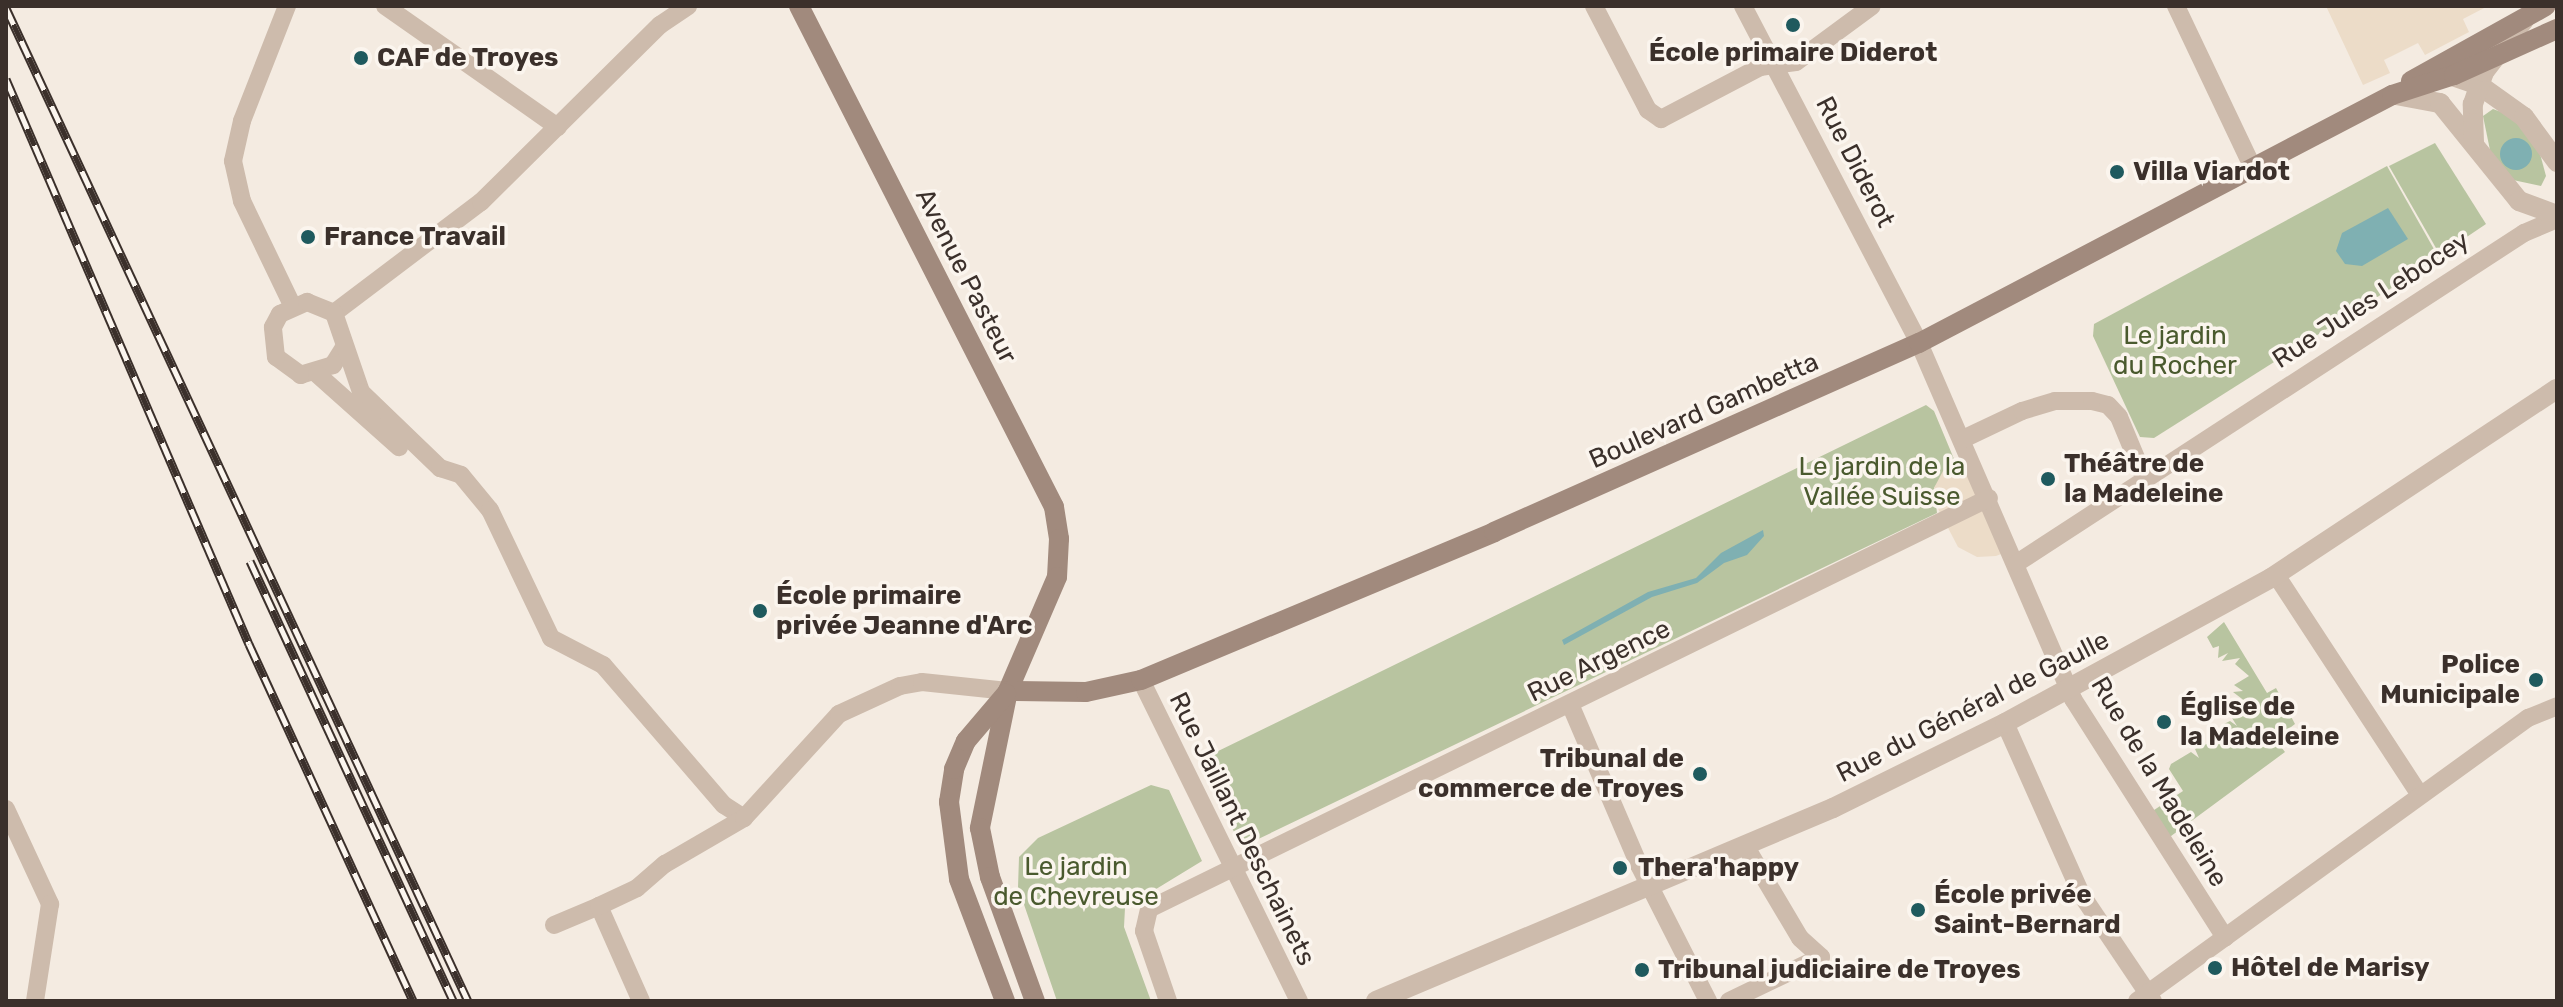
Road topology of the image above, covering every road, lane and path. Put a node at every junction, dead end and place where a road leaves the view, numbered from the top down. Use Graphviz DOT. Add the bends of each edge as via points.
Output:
graph roads {
  1 [pos="287,6"];
  2 [pos="385,6"];
  3 [pos="688,6"];
  4 [pos="799,6"];
  5 [pos="1594,6"];
  6 [pos="1743,6"];
  7 [pos="1872,6"];
  8 [pos="2176,6"];
  9 [pos="2546,6"];
  10 [pos="2526,17"];
  11 [pos="2557,29"];
  12 [pos="2493,58"];
  13 [pos="1777,68"];
  14 [pos="2427,69"];
  15 [pos="2454,75"];
  16 [pos="2479,85"];
  17 [pos="2392,95"];
  18 [pos="558,127"];
  19 [pos="2474,142"];
  20 [pos="2557,162"];
  21 [pos="2252,166"];
  22 [pos="2557,217"];
  23 [pos="292,305"];
  24 [pos="334,313"];
  25 [pos="1919,343"];
  26 [pos="343,349"];
  27 [pos="317,374"];
  28 [pos="2557,389"];
  29 [pos="1963,439"];
  30 [pos="399,447"];
  31 [pos="2144,477"];
  32 [pos="1989,498"];
  33 [pos="2017,563"];
  34 [pos="2276,575"];
  35 [pos="1141,680"];
  36 [pos="2071,689"];
  37 [pos="1008,691"];
  38 [pos="1570,704"];
  39 [pos="2557,706"];
  40 [pos="2005,723"];
  41 [pos="2420,795"];
  42 [pos="6,809"];
  43 [pos="744,818"];
  44 [pos="1746,847"];
  45 [pos="1231,870"];
  46 [pos="1649,886"];
  47 [pos="599,906"];
  48 [pos="554,925"];
  49 [pos="2225,938"];
  50 [pos="2146,999"];
  51 [pos="35,1001"];
  52 [pos="641,1001"];
  53 [pos="1005,1001"];
  54 [pos="1035,1001"];
  55 [pos="1168,1001"];
  56 [pos="1299,1001"];
  57 [pos="1376,1001"];
  58 [pos="1708,1001"];
  59 [pos="1729,1001"];
  1 -- 23 [label="street" via="242,121 233,161 242,201"];
  2 -- 18 [label="street"];
  3 -- 18 [label="street" via="660,25"];
  4 -- 37 [label="main road, Avenue Pasteur" via="1054,507 1057,577"];
  5 -- 13 [label="street" via="1648,110 1661,119 1760,67"];
  6 -- 13 [label="street, Rue Diderot"];
  7 -- 13 [label="street" via="1796,62"];
  8 -- 21 [label="street"];
  9 -- 10 [label="main road, Boulevard Gambetta"];
  10 -- 12 [label="street"];
  10 -- 14 [label="main road, Boulevard Gambetta"];
  11 -- 12 [label="main road, Boulevard Gambetta"];
  12 -- 15 [label="main road, Boulevard Gambetta"];
  12 -- 16 [label="street"];
  13 -- 25 [label="street, Rue Diderot"];
  14 -- 15 [label="street"];
  14 -- 17 [label="main road, Boulevard Gambetta"];
  15 -- 16 [label="street"];
  15 -- 17 [label="main road, Boulevard Gambetta"];
  16 -- 19 [label="street"];
  16 -- 20 [label="street" via="2524,117"];
  17 -- 19 [label="street" via="2440,103"];
  17 -- 21 [label="main road, Boulevard Gambetta"];
  18 -- 24 [label="street" via="481,202"];
  19 -- 22 [label="street" via="2519,201"];
  21 -- 25 [label="main road, Boulevard Gambetta"];
  22 -- 31 [label="street, Rue Jules Lebocey" via="2524,233"];
  23 -- 24 [label="street" via="307,302"];
  23 -- 27 [label="street" via="273,327 276,357 301,375"];
  24 -- 26 [label="street" via="341,324"];
  25 -- 29 [label="street, Rue Diderot"];
  25 -- 35 [label="main road, Boulevard Gambetta" via="1494,532"];
  26 -- 27 [label="street" via="333,365"];
  26 -- 43 [label="street" via="361,392 440,468 461,475 490,510 551,638 603,665 724,805"];
  27 -- 30 [label="street"];
  28 -- 34 [label="street, Rue du Général de Gaulle"];
  29 -- 31 [label="street" via="2055,401 2092,401 2108,405 2119,417"];
  29 -- 32 [label="street, Rue de la Madeleine"];
  31 -- 33 [label="street, Rue Jules Lebocey"];
  32 -- 33 [label="street, Rue de la Madeleine"];
  32 -- 38 [label="street, Rue Argence"];
  33 -- 36 [label="street, Rue de la Madeleine"];
  34 -- 36 [label="street, Rue du Général de Gaulle"];
  34 -- 41 [label="street"];
  35 -- 37 [label="main road, Boulevard Gambetta" via="1110,690"];
  35 -- 45 [label="street, Rue Jaillant Deschainets"];
  36 -- 40 [label="street, Rue du Général de Gaulle"];
  36 -- 49 [label="street, Rue de la Madeleine" via="2150,827"];
  37 -- 43 [label="street" via="922,682 900,686 839,714"];
  37 -- 53 [label="main road" via="966,741 954,769 949,802 959,879"];
  37 -- 54 [label="main road" via="980,828 990,877"];
  38 -- 45 [label="street, Rue Argence"];
  38 -- 46 [label="street"];
  39 -- 41 [label="street" via="2528,718"];
  40 -- 44 [label="street, Rue du Général de Gaulle"];
  40 -- 50 [label="street" via="2081,894"];
  41 -- 49 [label="street"];
  42 -- 51 [label="street" via="50,904"];
  43 -- 47 [label="street" via="665,864 637,888"];
  44 -- 46 [label="street, Rue du Général de Gaulle"];
  44 -- 59 [label="street" via="1800,938 1821,957"];
  45 -- 55 [label="street, Rue Argence" via="1149,909 1143,919"];
  45 -- 56 [label="street, Rue Jaillant Deschainets"];
  46 -- 57 [label="street, Rue du Général de Gaulle"];
  46 -- 58 [label="street"];
  47 -- 48 [label="street"];
  47 -- 52 [label="street"];
  49 -- 50 [label="street"];
}
